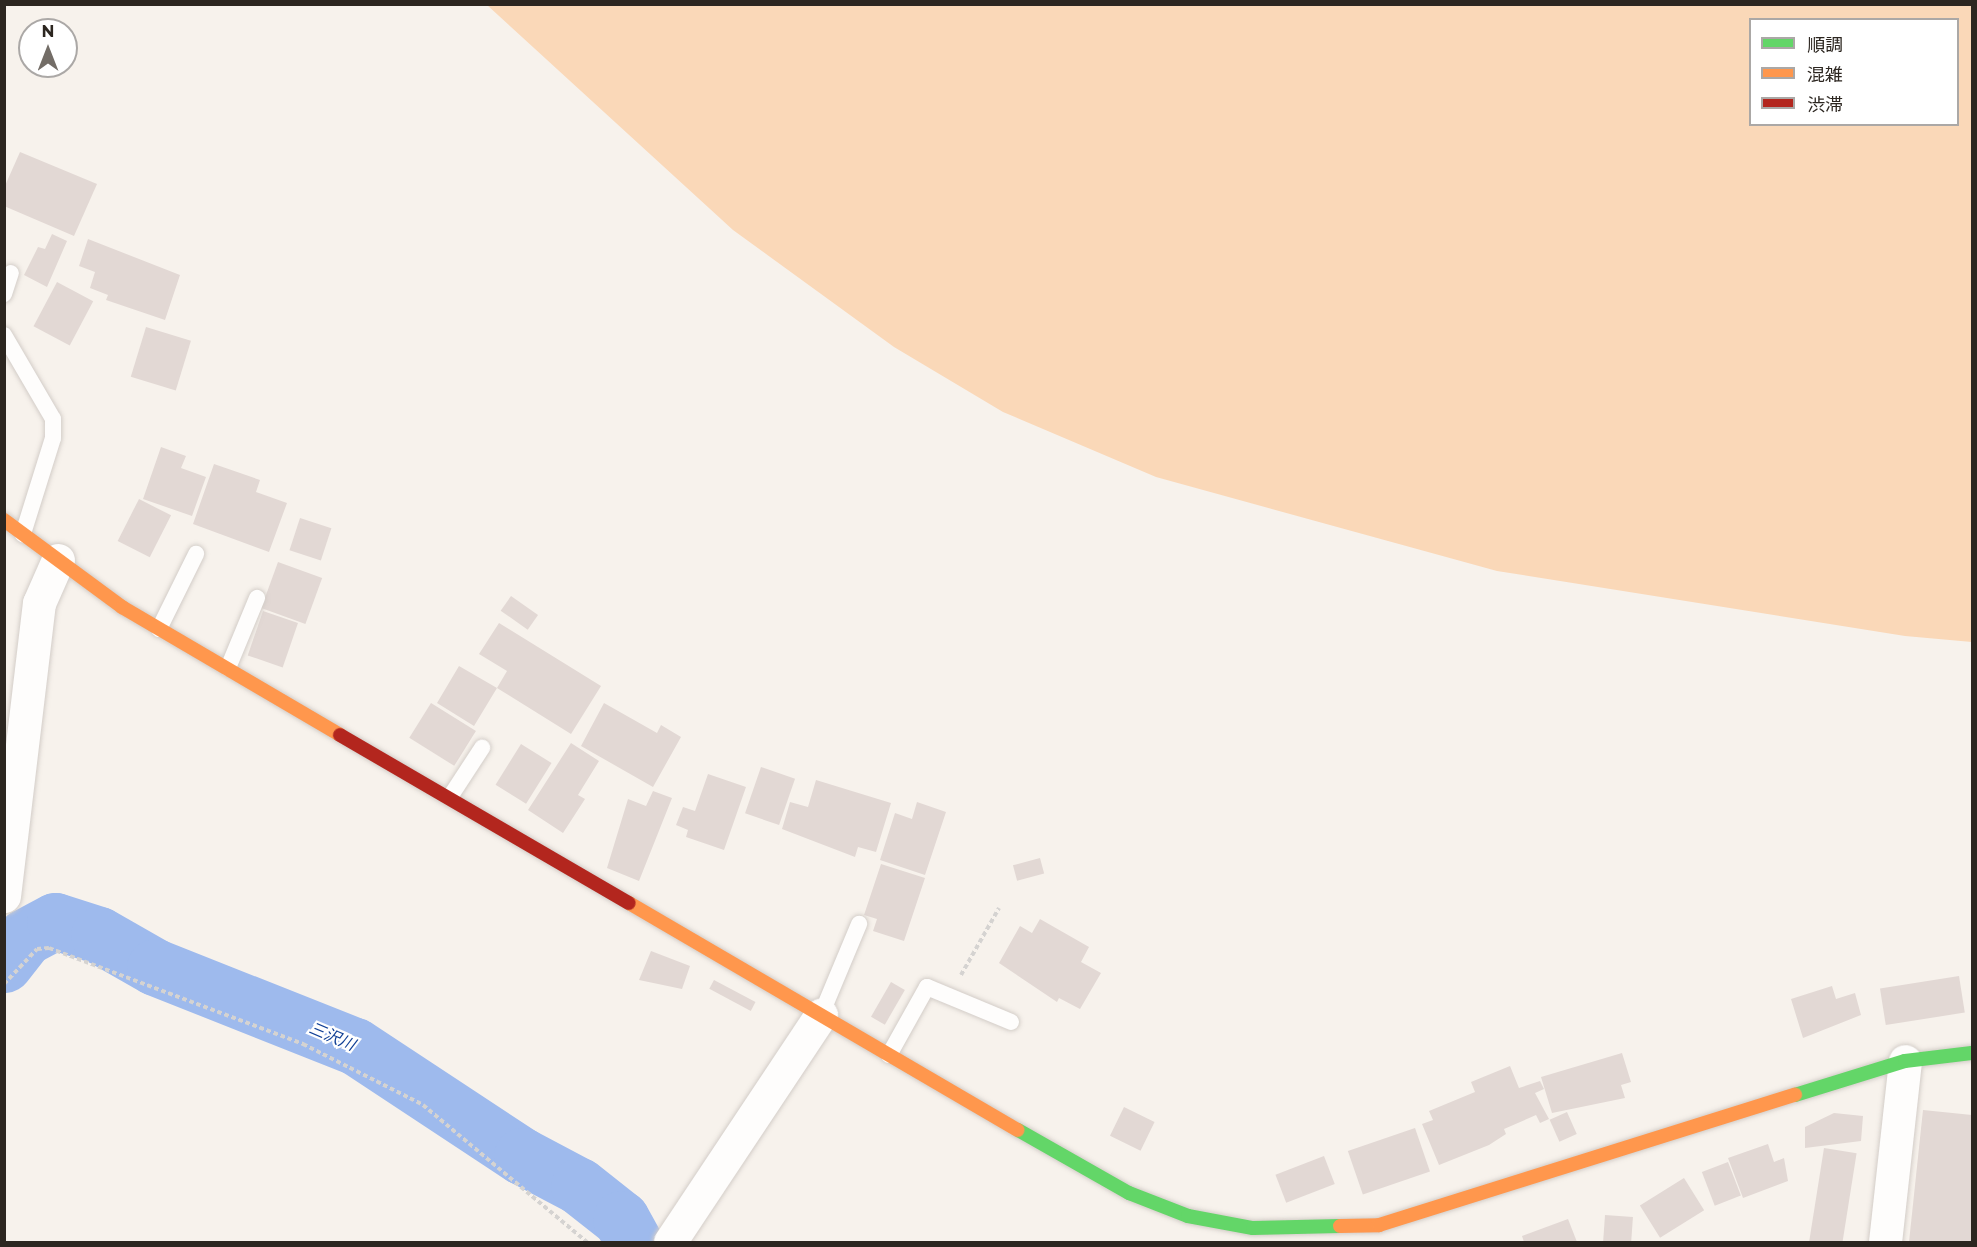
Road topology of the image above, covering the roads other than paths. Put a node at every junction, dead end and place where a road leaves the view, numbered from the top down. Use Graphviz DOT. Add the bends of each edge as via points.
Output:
graph roads {
  1 [pos="11,273"];
  2 [pos="4,294"];
  3 [pos="4,335"];
  4 [pos="4,520"];
  5 [pos="23,534"];
  6 [pos="196,554"];
  7 [pos="58,560"];
  8 [pos="257,598"];
  9 [pos="159,628"];
  10 [pos="228,668"];
  11 [pos="482,748"];
  12 [pos="450,797"];
  13 [pos="4,896"];
  14 [pos="859,924"];
  15 [pos="820,1015"];
  16 [pos="1011,1022"];
  17 [pos="1972,1053"];
  18 [pos="889,1055"];
  19 [pos="1905,1060"];
  20 [pos="670,1242"];
  21 [pos="1885,1242"];
  1 -- 2 [label="lane"];
  3 -- 5 [label="lane" via="53,419 53,438"];
  4 -- 5 [label="street"];
  5 -- 7 [label="street"];
  6 -- 9 [label="lane"];
  7 -- 9 [label="street"];
  7 -- 13 [label="street" via="39,603"];
  8 -- 10 [label="lane"];
  9 -- 10 [label="street"];
  10 -- 12 [label="street"];
  11 -- 12 [label="lane"];
  12 -- 15 [label="street"];
  14 -- 15 [label="lane"];
  15 -- 18 [label="street"];
  15 -- 20 [label="street"];
  16 -- 18 [label="lane" via="927,987"];
  17 -- 19 [label="street"];
  18 -- 19 [label="street" via="1129,1193 1188,1216 1253,1228 1307,1229 1379,1225"];
  19 -- 21 [label="street"];
}
